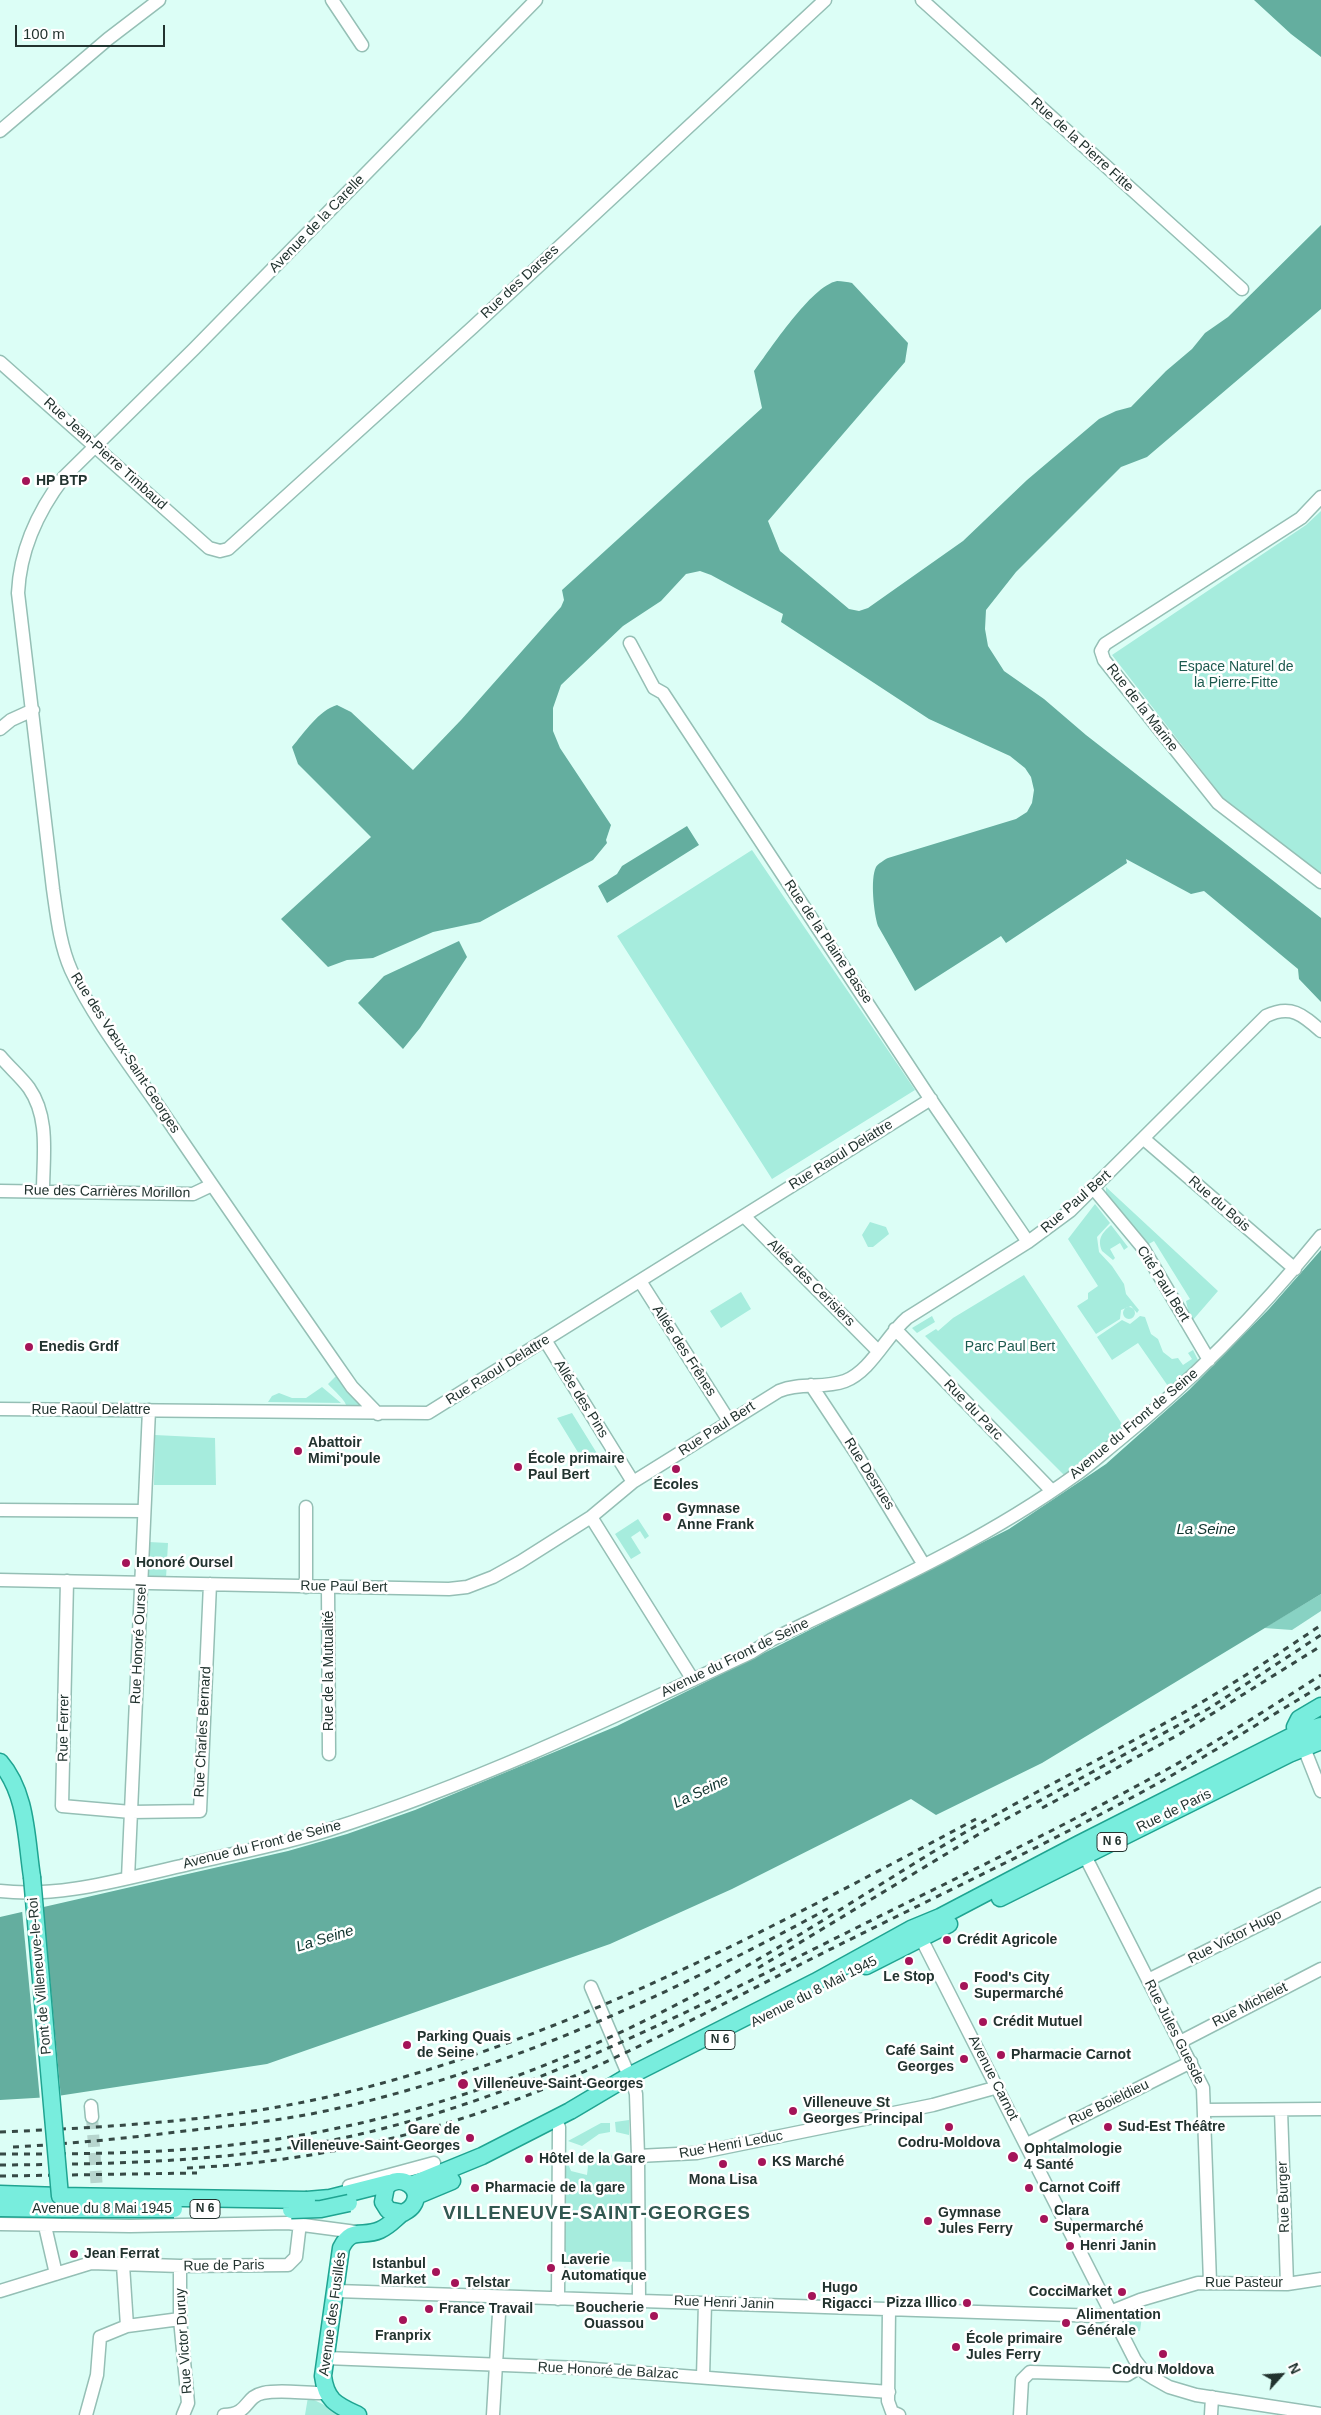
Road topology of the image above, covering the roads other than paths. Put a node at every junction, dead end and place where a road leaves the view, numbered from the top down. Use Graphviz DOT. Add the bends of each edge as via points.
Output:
graph roads {
  1 [pos="159,0"];
  2 [pos="332,0"];
  3 [pos="536,0"];
  4 [pos="825,0"];
  5 [pos="922,0"];
  6 [pos="362,45"];
  7 [pos="0,131"];
  8 [pos="1242,289"];
  9 [pos="0,362"];
  10 [pos="97,447"];
  11 [pos="1321,497"];
  12 [pos="209,548"];
  13 [pos="630,643"];
  14 [pos="33,710"];
  15 [pos="0,729"];
  16 [pos="1321,882"];
  17 [pos="1321,1031"];
  18 [pos="0,1056"];
  19 [pos="931,1099"];
  20 [pos="1144,1139"];
  21 [pos="212,1186"];
  22 [pos="1094,1189"];
  23 [pos="0,1191"];
  24 [pos="43,1191"];
  25 [pos="744,1216"];
  26 [pos="1321,1236"];
  27 [pos="1028,1242"];
  28 [pos="1295,1269"];
  29 [pos="640,1281"];
  30 [pos="894,1329"];
  31 [pos="545,1340"];
  32 [pos="878,1351"];
  33 [pos="1208,1360"];
  34 [pos="811,1385"];
  35 [pos="0,1409"];
  36 [pos="149,1410"];
  37 [pos="378,1414"];
  38 [pos="729,1421"];
  39 [pos="633,1482"];
  40 [pos="1052,1492"];
  41 [pos="306,1507"];
  42 [pos="0,1510"];
  43 [pos="143,1511"];
  44 [pos="591,1517"];
  45 [pos="924,1565"];
  46 [pos="0,1580"];
  47 [pos="67,1581"];
  48 [pos="142,1584"];
  49 [pos="210,1584"];
  50 [pos="306,1587"];
  51 [pos="328,1587"];
  52 [pos="693,1680"];
  53 [pos="1321,1706"];
  54 [pos="1321,1726"];
  55 [pos="1301,1740"];
  56 [pos="1321,1741"];
  57 [pos="329,1754"];
  58 [pos="0,1762"];
  59 [pos="1321,1791"];
  60 [pos="131,1812"];
  61 [pos="1084,1856"];
  62 [pos="128,1878"];
  63 [pos="0,1891"];
  64 [pos="984,1894"];
  65 [pos="1321,1894"];
  66 [pos="916,1933"];
  67 [pos="1321,1969"];
  68 [pos="1148,1980"];
  69 [pos="591,1986"];
  70 [pos="1180,2042"];
  71 [pos="1191,2062"];
  72 [pos="631,2079"];
  73 [pos="998,2088"];
  74 [pos="1204,2110"];
  75 [pos="1281,2110"];
  76 [pos="1321,2110"];
  77 [pos="559,2127"];
  78 [pos="1027,2144"];
  79 [pos="638,2156"];
  80 [pos="434,2163"];
  81 [pos="403,2183"];
  82 [pos="0,2194"];
  83 [pos="349,2197"];
  84 [pos="61,2202"];
  85 [pos="385,2204"];
  86 [pos="0,2208"];
  87 [pos="402,2213"];
  88 [pos="300,2223"];
  89 [pos="0,2224"];
  90 [pos="45,2226"];
  91 [pos="375,2232"];
  92 [pos="352,2235"];
  93 [pos="123,2265"];
  94 [pos="180,2266"];
  95 [pos="56,2274"];
  96 [pos="1321,2278"];
  97 [pos="1210,2282"];
  98 [pos="1287,2284"];
  99 [pos="0,2291"];
  100 [pos="336,2291"];
  101 [pos="500,2297"];
  102 [pos="558,2299"];
  103 [pos="639,2300"];
  104 [pos="705,2302"];
  105 [pos="888,2309"];
  106 [pos="1111,2311"];
  107 [pos="180,2319"];
  108 [pos="126,2326"];
  109 [pos="326,2358"];
  110 [pos="496,2366"];
  111 [pos="1140,2367"];
  112 [pos="703,2377"];
  113 [pos="325,2392"];
  114 [pos="889,2392"];
  115 [pos="1212,2397"];
  116 [pos="1321,2414"];
  117 [pos="86,2415"];
  118 [pos="183,2415"];
  119 [pos="224,2415"];
  120 [pos="358,2415"];
  121 [pos="493,2415"];
  122 [pos="899,2415"];
  123 [pos="1020,2415"];
  124 [pos="1211,2415"];
  1 -- 7 [label="street"];
  2 -- 6 [label="street"];
  3 -- 10 [label="street, Avenue de la Carelle"];
  4 -- 12 [label="street, Rue des Darses" via="238,542 220,551"];
  5 -- 8 [label="street, Rue de la Pierre Fitte"];
  9 -- 10 [label="street, Rue Jean-Pierre Timbaud"];
  10 -- 12 [label="street, Rue Jean-Pierre Timbaud"];
  10 -- 14 [label="street, Rue des Vœux-Saint-Georges" via="55,489 34,527 20,569 18,593"];
  11 -- 16 [label="street, Rue de la Marine" via="1301,518 1105,644 1101,651 1104,660 1218,803"];
  13 -- 19 [label="street, Rue de la Plaine Basse" via="654,688 663,693"];
  14 -- 15 [label="street"];
  14 -- 21 [label="street, Rue des Vœux-Saint-Georges" via="57,916 70,968 78,986"];
  17 -- 20 [label="street, Rue Paul Bert" via="1305,1017 1290,1011 1278,1010 1266,1016"];
  18 -- 24 [label="street" via="29,1088 44,1122"];
  19 -- 25 [label="street, Rue Raoul Delattre"];
  19 -- 27 [label="street, Rue de la Plaine Basse"];
  20 -- 22 [label="street, Rue Paul Bert"];
  20 -- 28 [label="street, Rue du Bois"];
  21 -- 24 [label="street, Rue des Carrières Morillon" via="193,1194"];
  21 -- 37 [label="street, Rue des Vœux-Saint-Georges" via="352,1387"];
  22 -- 27 [label="street, Rue Paul Bert"];
  22 -- 33 [label="street, Cité Paul Bert" via="1143,1248"];
  23 -- 24 [label="street, Rue des Carrières Morillon"];
  25 -- 29 [label="street, Rue Raoul Delattre"];
  25 -- 32 [label="street, Allée des Cerisiers"];
  26 -- 28 [label="street, Avenue du Front de Seine"];
  27 -- 30 [label="street, Rue Paul Bert"];
  28 -- 33 [label="street, Avenue du Front de Seine"];
  29 -- 31 [label="street, Rue Raoul Delattre"];
  29 -- 38 [label="street, Allée des Frênes"];
  30 -- 32 [label="street, Rue Paul Bert"];
  30 -- 40 [label="street, Rue du Parc"];
  31 -- 37 [label="street, Rue Raoul Delattre" via="435,1410 421,1414"];
  31 -- 39 [label="street, Allée des Pins"];
  32 -- 34 [label="street, Rue Paul Bert" via="847,1381"];
  33 -- 40 [label="street, Avenue du Front de Seine" via="1143,1421"];
  34 -- 38 [label="street, Rue Paul Bert" via="787,1387"];
  34 -- 45 [label="street, Rue Desrues"];
  35 -- 36 [label="street, Rue Raoul Delattre"];
  36 -- 37 [label="street, Rue Raoul Delattre"];
  36 -- 43 [label="street, Rue Honoré Oursel"];
  38 -- 39 [label="street, Rue Paul Bert"];
  39 -- 44 [label="street, Rue Paul Bert"];
  40 -- 45 [label="street, Avenue du Front de Seine"];
  41 -- 50 [label="street"];
  42 -- 43 [label="street"];
  43 -- 48 [label="street, Rue Honoré Oursel"];
  44 -- 51 [label="street, Rue Paul Bert" via="507,1570 467,1587"];
  44 -- 52 [label="street"];
  45 -- 52 [label="street, Avenue du Front de Seine"];
  46 -- 47 [label="street, Rue Paul Bert"];
  47 -- 48 [label="street, Rue Paul Bert"];
  47 -- 60 [label="street, Rue Ferrer" via="62,1806"];
  48 -- 49 [label="street, Rue Paul Bert"];
  48 -- 60 [label="street, Rue Honoré Oursel"];
  49 -- 50 [label="street, Rue Paul Bert"];
  49 -- 60 [label="street, Rue Charles Bernard" via="200,1811"];
  50 -- 51 [label="street, Rue Paul Bert"];
  51 -- 57 [label="street, Rue de la Mutualité"];
  52 -- 62 [label="street, Avenue du Front de Seine" via="559,1742 328,1830"];
  53 -- 55 [label="main road" via="1298,1719 1295,1727"];
  54 -- 55 [label="main road, Rue de Paris / N 6"];
  55 -- 56 [label="main road, Rue de Paris / N 6"];
  55 -- 59 [label="street"];
  55 -- 61 [label="main road, Rue de Paris / N 6"];
  55 -- 64 [label="main road, Rue de Paris / N 6"];
  58 -- 84 [label="main road, Pont de Villeneuve-le-Roi, bridge" via="13,1780 20,1798 32,1877"];
  60 -- 62 [label="street, Rue Honoré Oursel"];
  61 -- 66 [label="main road, Rue de Paris / N 6"];
  61 -- 68 [label="street, Rue Jules Guesde"];
  62 -- 63 [label="street, Avenue du Front de Seine" via="55,1893"];
  64 -- 66 [label="main road, Avenue du 8 Mai 1945 / N 6"];
  65 -- 68 [label="street, Rue Victor Hugo"];
  66 -- 72 [label="main road, Avenue du 8 Mai 1945 / N 6"];
  66 -- 73 [label="street, Avenue Carnot"];
  67 -- 70 [label="street, Rue Michelet"];
  68 -- 70 [label="street, Rue Jules Guesde"];
  69 -- 72 [label="street"];
  70 -- 71 [label="street, Rue Jules Guesde"];
  71 -- 74 [label="street, Rue Jules Guesde" via="1203,2088"];
  71 -- 78 [label="street, Rue Boieldieu"];
  72 -- 77 [label="main road, Avenue du 8 Mai 1945 / N 6"];
  72 -- 79 [label="street" via="636,2094"];
  72 -- 81 [label="main road, Avenue du 8 Mai 1945 / N 6" via="482,2156"];
  73 -- 78 [label="street, Avenue Carnot"];
  73 -- 79 [label="street, Rue Henri Leduc" via="942,2103 697,2153"];
  74 -- 75 [label="street"];
  74 -- 97 [label="street, Rue Jules Guesde"];
  75 -- 76 [label="street"];
  75 -- 98 [label="street, Rue Burger"];
  77 -- 81 [label="main road, Avenue du 8 Mai 1945 / N 6" via="487,2166"];
  77 -- 102 [label="street"];
  78 -- 106 [label="street, Avenue Carnot"];
  79 -- 103 [label="street"];
  80 -- 81 [label="street, Avenue du 8 Mai 1945 / N 6"];
  81 -- 83 [label="main road, Avenue du 8 Mai 1945 / N 6"];
  81 -- 85 [label="main road" via="383,2192"];
  81 -- 87 [label="main road, N 6" via="413,2206"];
  82 -- 84 [label="main road, Avenue du 8 Mai 1945 / N 6"];
  83 -- 84 [label="main road, Avenue du 8 Mai 1945 / N 6, bridge" via="321,2208 292,2210"];
  83 -- 85 [label="main road, Avenue du 8 Mai 1945 / N 6"];
  84 -- 86 [label="main road, Avenue du 8 Mai 1945 / N 6"];
  85 -- 87 [label="main road, N 6" via="394,2212"];
  85 -- 91 [label="main road" via="382,2222"];
  87 -- 91 [label="main road"];
  88 -- 90 [label="street" via="99,2221"];
  88 -- 92 [label="street"];
  88 -- 94 [label="street, Rue de Paris" via="296,2257 288,2265"];
  89 -- 90 [label="street"];
  90 -- 95 [label="street"];
  91 -- 92 [label="main road"];
  92 -- 100 [label="main road, Avenue des Fusillés" via="341,2248"];
  93 -- 94 [label="street, Rue de Paris"];
  93 -- 95 [label="street, Rue de Paris" via="91,2263"];
  93 -- 108 [label="street"];
  94 -- 107 [label="street, Rue Victor Duruy"];
  95 -- 99 [label="street, Rue de Paris"];
  96 -- 98 [label="street, Rue Pasteur"];
  97 -- 98 [label="street, Rue Pasteur"];
  97 -- 106 [label="street, Rue Pasteur" via="1169,2291"];
  100 -- 101 [label="street, Rue Henri Janin"];
  100 -- 109 [label="main road, Avenue des Fusillés"];
  101 -- 102 [label="street, Rue Henri Janin"];
  101 -- 110 [label="street"];
  102 -- 103 [label="street, Rue Henri Janin"];
  103 -- 104 [label="street, Rue Henri Janin"];
  104 -- 105 [label="street, Rue Henri Janin"];
  104 -- 112 [label="street"];
  105 -- 106 [label="street, Rue Henri Janin" via="1100,2316"];
  105 -- 114 [label="street"];
  106 -- 111 [label="street, Avenue Carnot"];
  107 -- 108 [label="street"];
  107 -- 118 [label="street, Rue Victor Duruy" via="188,2386 188,2403"];
  108 -- 117 [label="street" via="100,2337 97,2375"];
  109 -- 110 [label="street, Rue Honoré de Balzac"];
  109 -- 113 [label="main road, Avenue des Fusillés"];
  110 -- 112 [label="street, Rue Honoré de Balzac"];
  110 -- 121 [label="street"];
  111 -- 115 [label="street" via="1169,2387"];
  111 -- 123 [label="street" via="1127,2375 1030,2372 1022,2380"];
  112 -- 114 [label="street, Rue Honoré de Balzac"];
  113 -- 119 [label="street" via="264,2393 250,2400 240,2412"];
  113 -- 120 [label="main road"];
  114 -- 122 [label="street" via="892,2412"];
  115 -- 116 [label="street"];
  115 -- 124 [label="street"];
}
